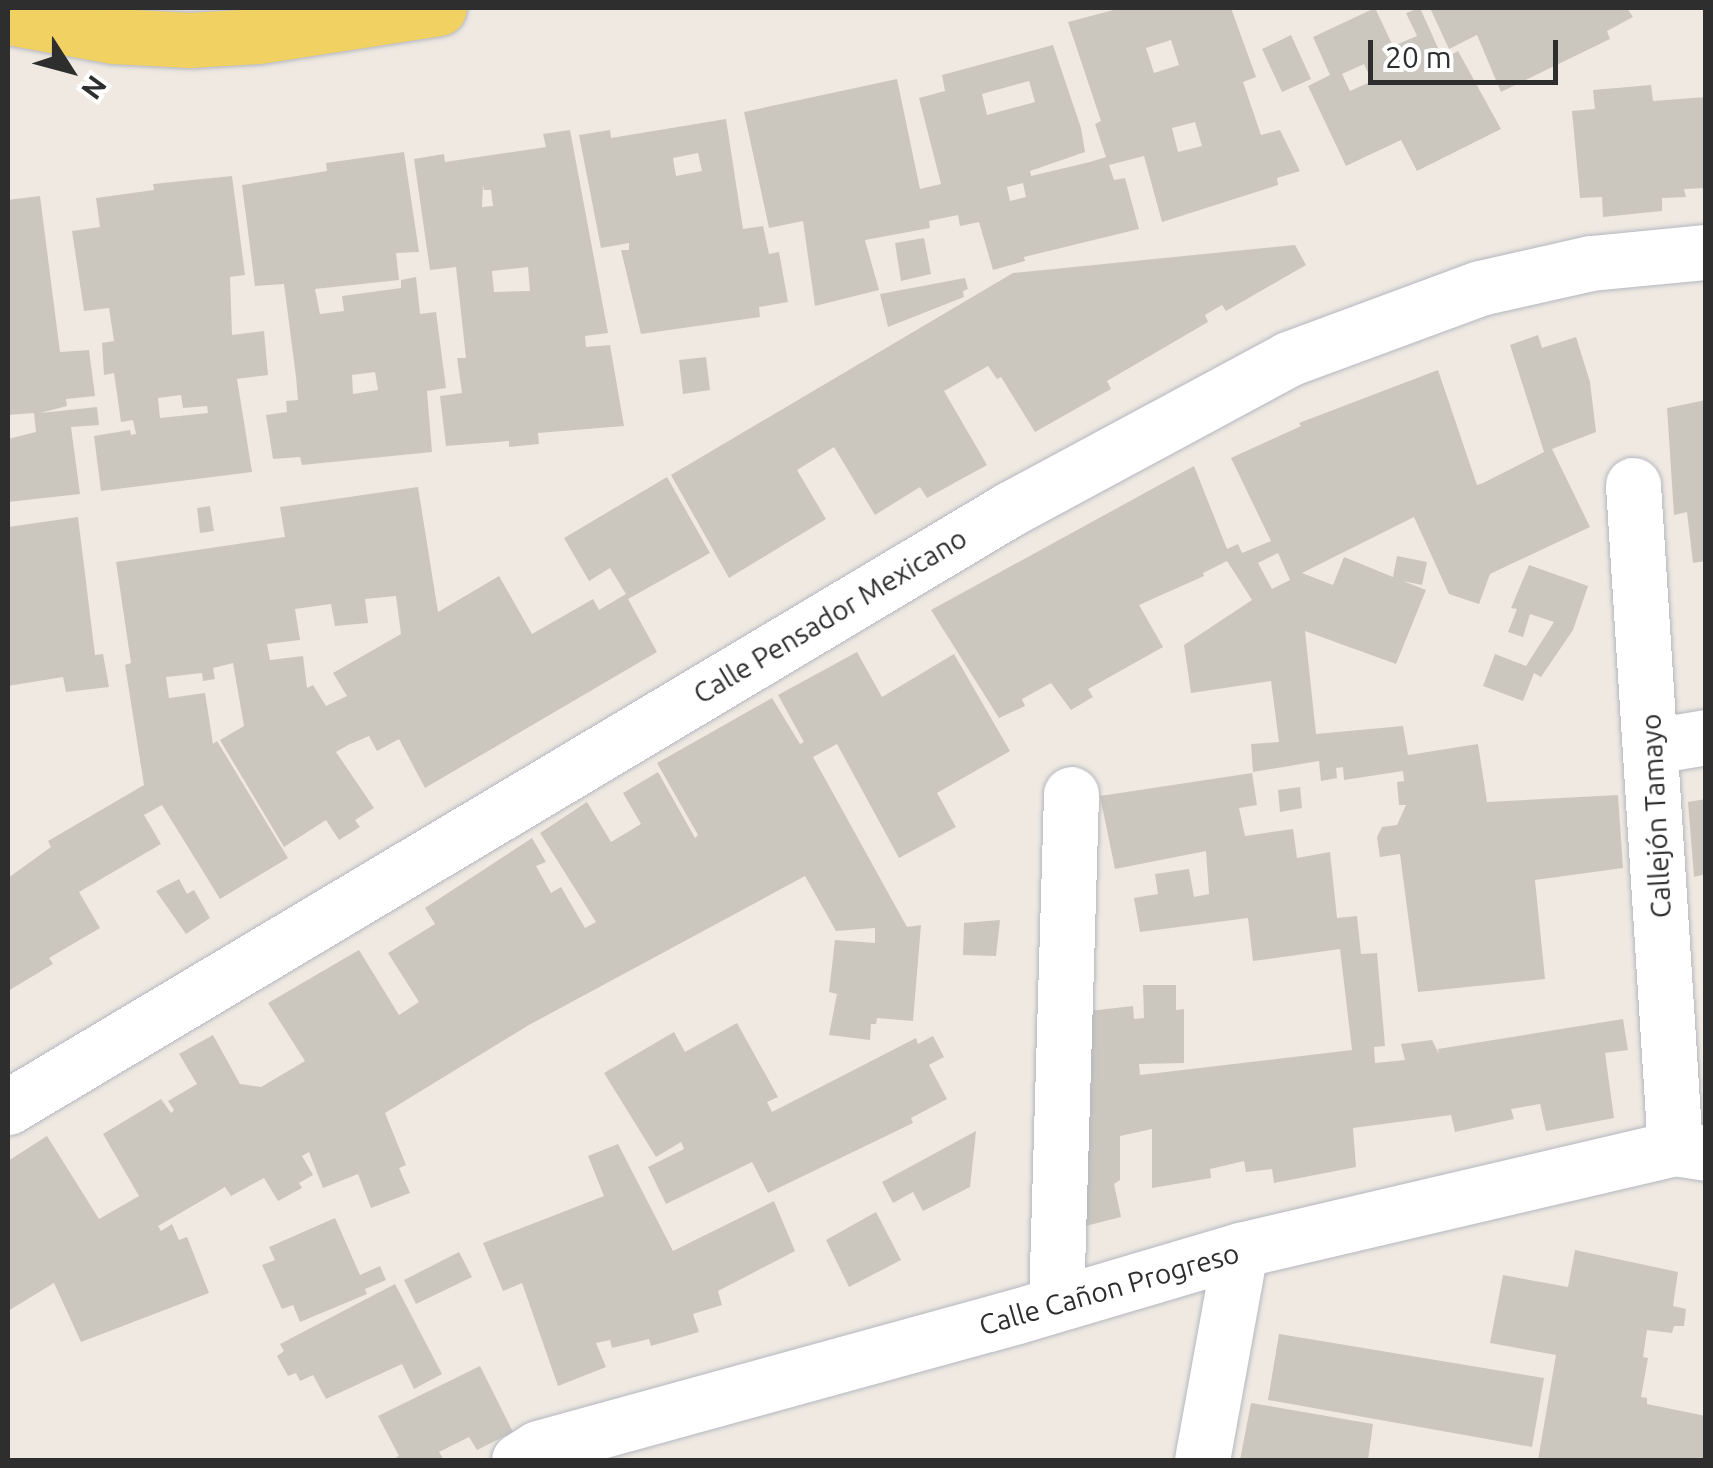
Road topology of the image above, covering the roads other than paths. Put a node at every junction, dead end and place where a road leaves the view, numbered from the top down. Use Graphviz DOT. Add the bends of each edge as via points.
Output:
graph roads {
  1 [pos="439,8"];
  2 [pos="8,17"];
  3 [pos="1706,252"];
  4 [pos="1633,486"];
  5 [pos="1706,737"];
  6 [pos="1653,746"];
  7 [pos="1071,794"];
  8 [pos="8,1107"];
  9 [pos="1690,1150"];
  10 [pos="1240,1250"];
  11 [pos="1056,1303"];
  12 [pos="519,1460"];
  13 [pos="1202,1460"];
  1 -- 2 [label="main road" via="189,40 114,36"];
  3 -- 8 [label="street, Calle Pensador Mexicano" via="1591,264 1480,288 1288,359 1010,508"];
  4 -- 6 [label="street, Callejón Tamayo"];
  5 -- 6 [label="street"];
  6 -- 9 [label="street, Callejón Tamayo"];
  7 -- 11 [label="street"];
  9 -- 10 [label="street, Calle Cañon Progreso"];
  10 -- 11 [label="street, Calle Cañon Progreso"];
  10 -- 13 [label="street"];
  11 -- 12 [label="street, Calle Cañon Progreso" via="538,1448"];
}
